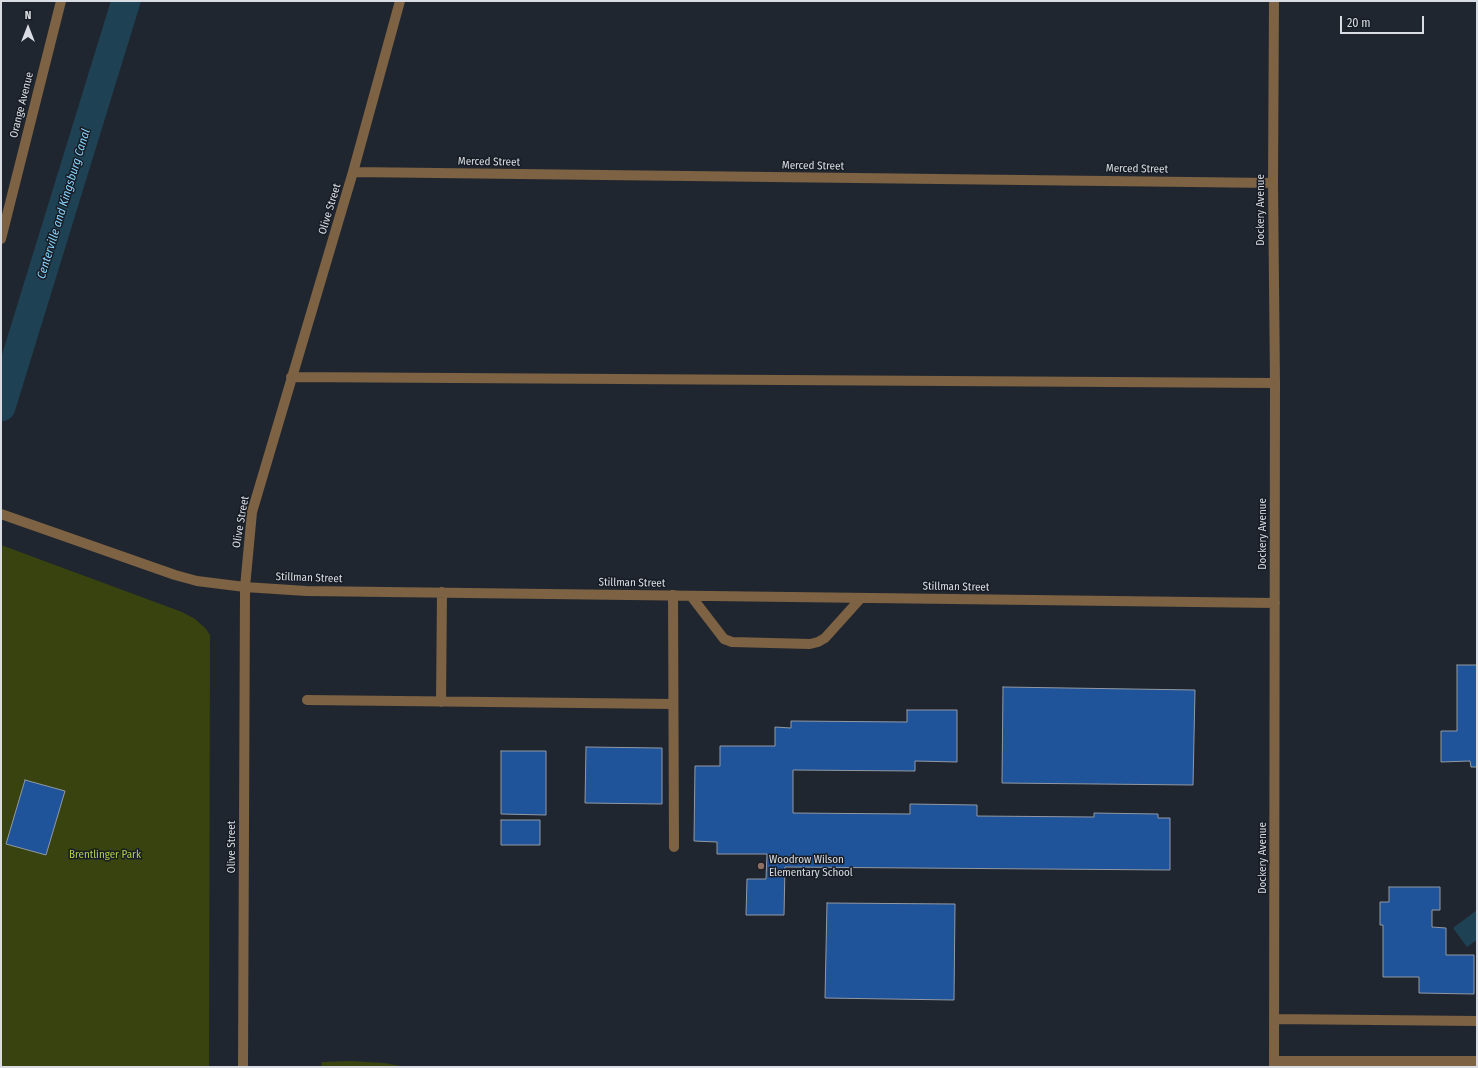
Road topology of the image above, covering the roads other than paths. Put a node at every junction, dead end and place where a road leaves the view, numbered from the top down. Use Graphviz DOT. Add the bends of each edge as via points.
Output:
graph roads {
  1 [pos="61,1"];
  2 [pos="400,1"];
  3 [pos="1274,1"];
  4 [pos="353,172"];
  5 [pos="1273,183"];
  6 [pos="1,239"];
  7 [pos="292,377"];
  8 [pos="1275,383"];
  9 [pos="1,514"];
  10 [pos="245,587"];
  11 [pos="442,592"];
  12 [pos="673,595"];
  13 [pos="691,596"];
  14 [pos="861,598"];
  15 [pos="1275,603"];
  16 [pos="307,700"];
  17 [pos="441,702"];
  18 [pos="673,704"];
  19 [pos="674,848"];
  20 [pos="1274,1019"];
  21 [pos="1477,1021"];
  22 [pos="1477,1061"];
  23 [pos="1274,1064"];
  24 [pos="244,1067"];
  1 -- 6 [label="street, Orange Avenue"];
  2 -- 4 [label="street, Olive Street"];
  3 -- 5 [label="street, Dockery Avenue"];
  4 -- 5 [label="street, Merced Street"];
  4 -- 7 [label="street, Olive Street"];
  5 -- 8 [label="street, Dockery Avenue"];
  7 -- 8 [label="street"];
  7 -- 10 [label="street, Olive Street" via="252,512"];
  8 -- 15 [label="street, Dockery Avenue"];
  9 -- 10 [label="street, Stillman Street" via="176,575 197,581"];
  10 -- 11 [label="street, Stillman Street" via="306,591"];
  10 -- 24 [label="street, Olive Street"];
  11 -- 12 [label="street, Stillman Street"];
  11 -- 17 [label="street"];
  12 -- 13 [label="street, Stillman Street"];
  12 -- 18 [label="street"];
  13 -- 14 [label="street, Stillman Street"];
  13 -- 14 [label="street" via="724,639 732,642 810,644 825,638"];
  14 -- 15 [label="street, Stillman Street"];
  15 -- 20 [label="street, Dockery Avenue"];
  16 -- 17 [label="street"];
  17 -- 18 [label="street"];
  18 -- 19 [label="street"];
  20 -- 21 [label="street"];
  20 -- 23 [label="street, Dockery Avenue"];
  22 -- 23 [label="street"];
}
